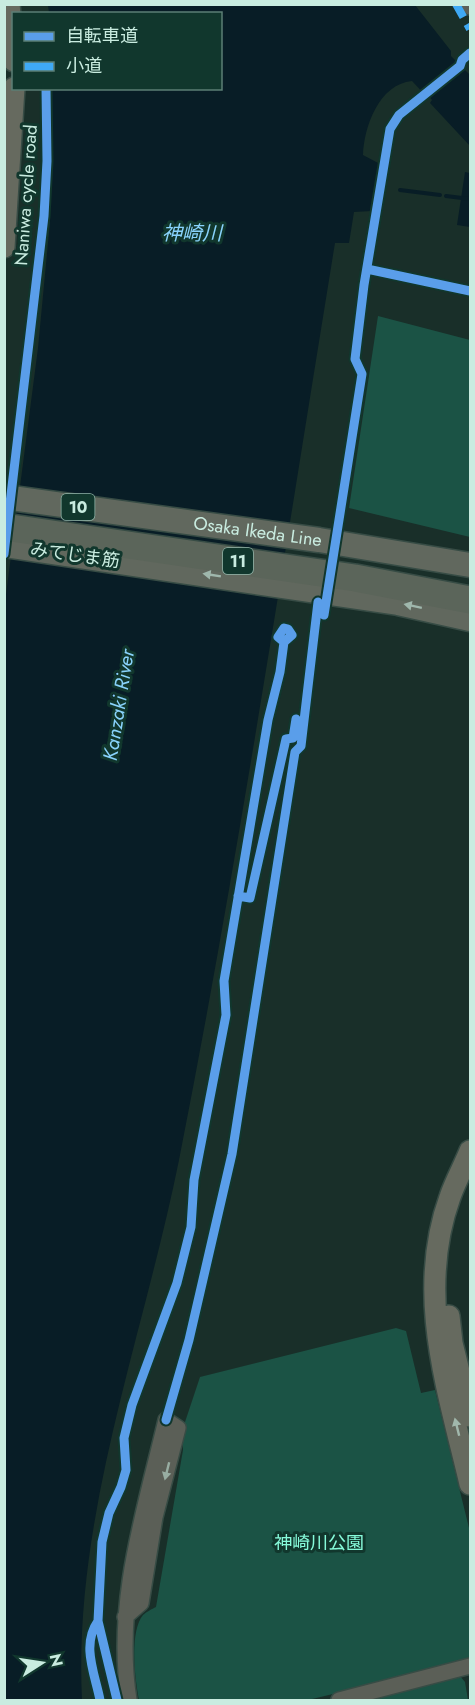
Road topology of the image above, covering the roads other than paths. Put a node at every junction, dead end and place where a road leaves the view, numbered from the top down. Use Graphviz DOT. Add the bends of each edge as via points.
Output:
graph roads {
  1 [pos="9,4"];
  2 [pos="12,38"];
  3 [pos="14,90"];
  4 [pos="4,247"];
  5 [pos="4,497"];
  6 [pos="4,510"];
  7 [pos="4,527"];
  8 [pos="4,545"];
  9 [pos="471,565"];
  10 [pos="471,583"];
  11 [pos="471,600"];
  12 [pos="471,619"];
  13 [pos="471,1151"];
  14 [pos="471,1184"];
  15 [pos="470,1413"];
  16 [pos="166,1420"];
  17 [pos="471,1484"];
  18 [pos="471,1666"];
  19 [pos="129,1701"];
  20 [pos="339,1701"];
  1 -- 2 [label="street"];
  3 -- 4 [label="street"];
  5 -- 9 [label="main road, Osaka Ikeda Line / 10"];
  6 -- 10 [label="highway, 11" via="358,562"];
  7 -- 11 [label="highway, 11" via="355,578"];
  12 -- 8 [label="main road, みてじま筋, one-way" via="398,603"];
  17 -- 13 [label="street, one-way" via="438,1346 433,1297 439,1241 449,1198"];
  14 -- 15 [label="street" via="462,1201 452,1243 447,1294 452,1343"];
  16 -- 19 [label="street" via="135,1547 125,1617"];
  18 -- 20 [label="street"];
}
